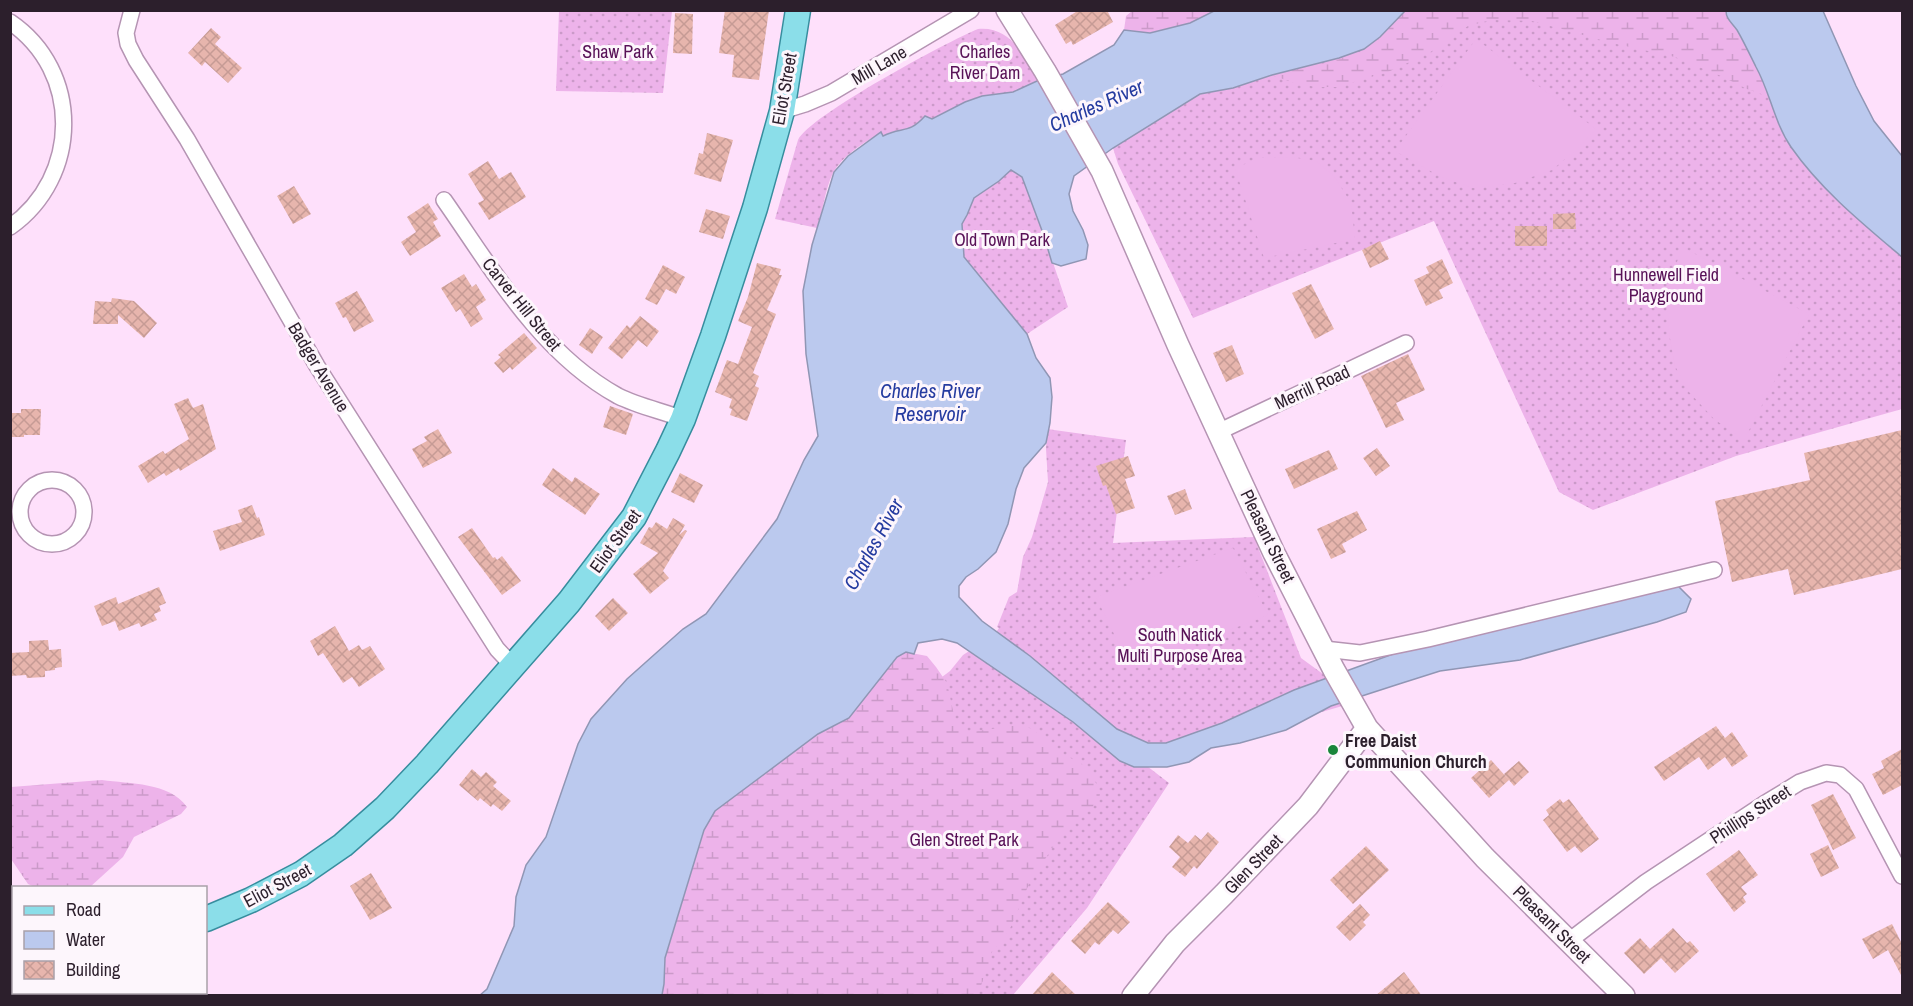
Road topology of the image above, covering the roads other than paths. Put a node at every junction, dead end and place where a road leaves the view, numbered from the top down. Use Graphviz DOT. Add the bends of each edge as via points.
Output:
graph roads {
  1 [pos="132,10"];
  2 [pos="798,10"];
  3 [pos="971,10"];
  4 [pos="1007,10"];
  5 [pos="10,22"];
  6 [pos="782,111"];
  7 [pos="444,200"];
  8 [pos="10,227"];
  9 [pos="1406,343"];
  10 [pos="683,419"];
  11 [pos="1218,432"];
  12 [pos="16,529"];
  13 [pos="1714,570"];
  14 [pos="1324,649"];
  15 [pos="513,666"];
  16 [pos="1367,728"];
  17 [pos="1902,876"];
  18 [pos="207,919"];
  19 [pos="1569,941"];
  20 [pos="1133,996"];
  21 [pos="1624,996"];
  1 -- 15 [label="street, Badger Avenue" via="126,33 136,60 188,139 317,366 497,649"];
  2 -- 6 [label="main road, Eliot Street"];
  3 -- 6 [label="street, Mill Lane" via="831,93"];
  4 -- 11 [label="main road, Pleasant Street" via="1102,171"];
  5 -- 8 [label="street" via="28,36 51,68 59,85 64,126 62,146 48,183 28,212"];
  6 -- 10 [label="main road, Eliot Street" via="755,208"];
  7 -- 10 [label="street, Carver Hill Street" via="508,292 554,348 621,397"];
  9 -- 11 [label="street, Merrill Road"];
  10 -- 15 [label="main road, Eliot Street" via="634,517 569,602"];
  11 -- 14 [label="main road, Pleasant Street"];
  12 -- 12 [label="street" via="23,497 41,482 65,482 81,497 82,525 69,540 40,543"];
  13 -- 14 [label="street" via="1360,653"];
  14 -- 16 [label="main road, Pleasant Street"];
  15 -- 18 [label="main road, Eliot Street" via="406,787 343,845 278,888"];
  16 -- 19 [label="main road, Pleasant Street" via="1485,858"];
  16 -- 20 [label="main road, Glen Street" via="1308,806 1175,943"];
  17 -- 19 [label="street, Phillips Street" via="1856,789 1840,775 1826,773 1800,782 1764,804 1646,882"];
  19 -- 21 [label="main road, Pleasant Street"];
}
